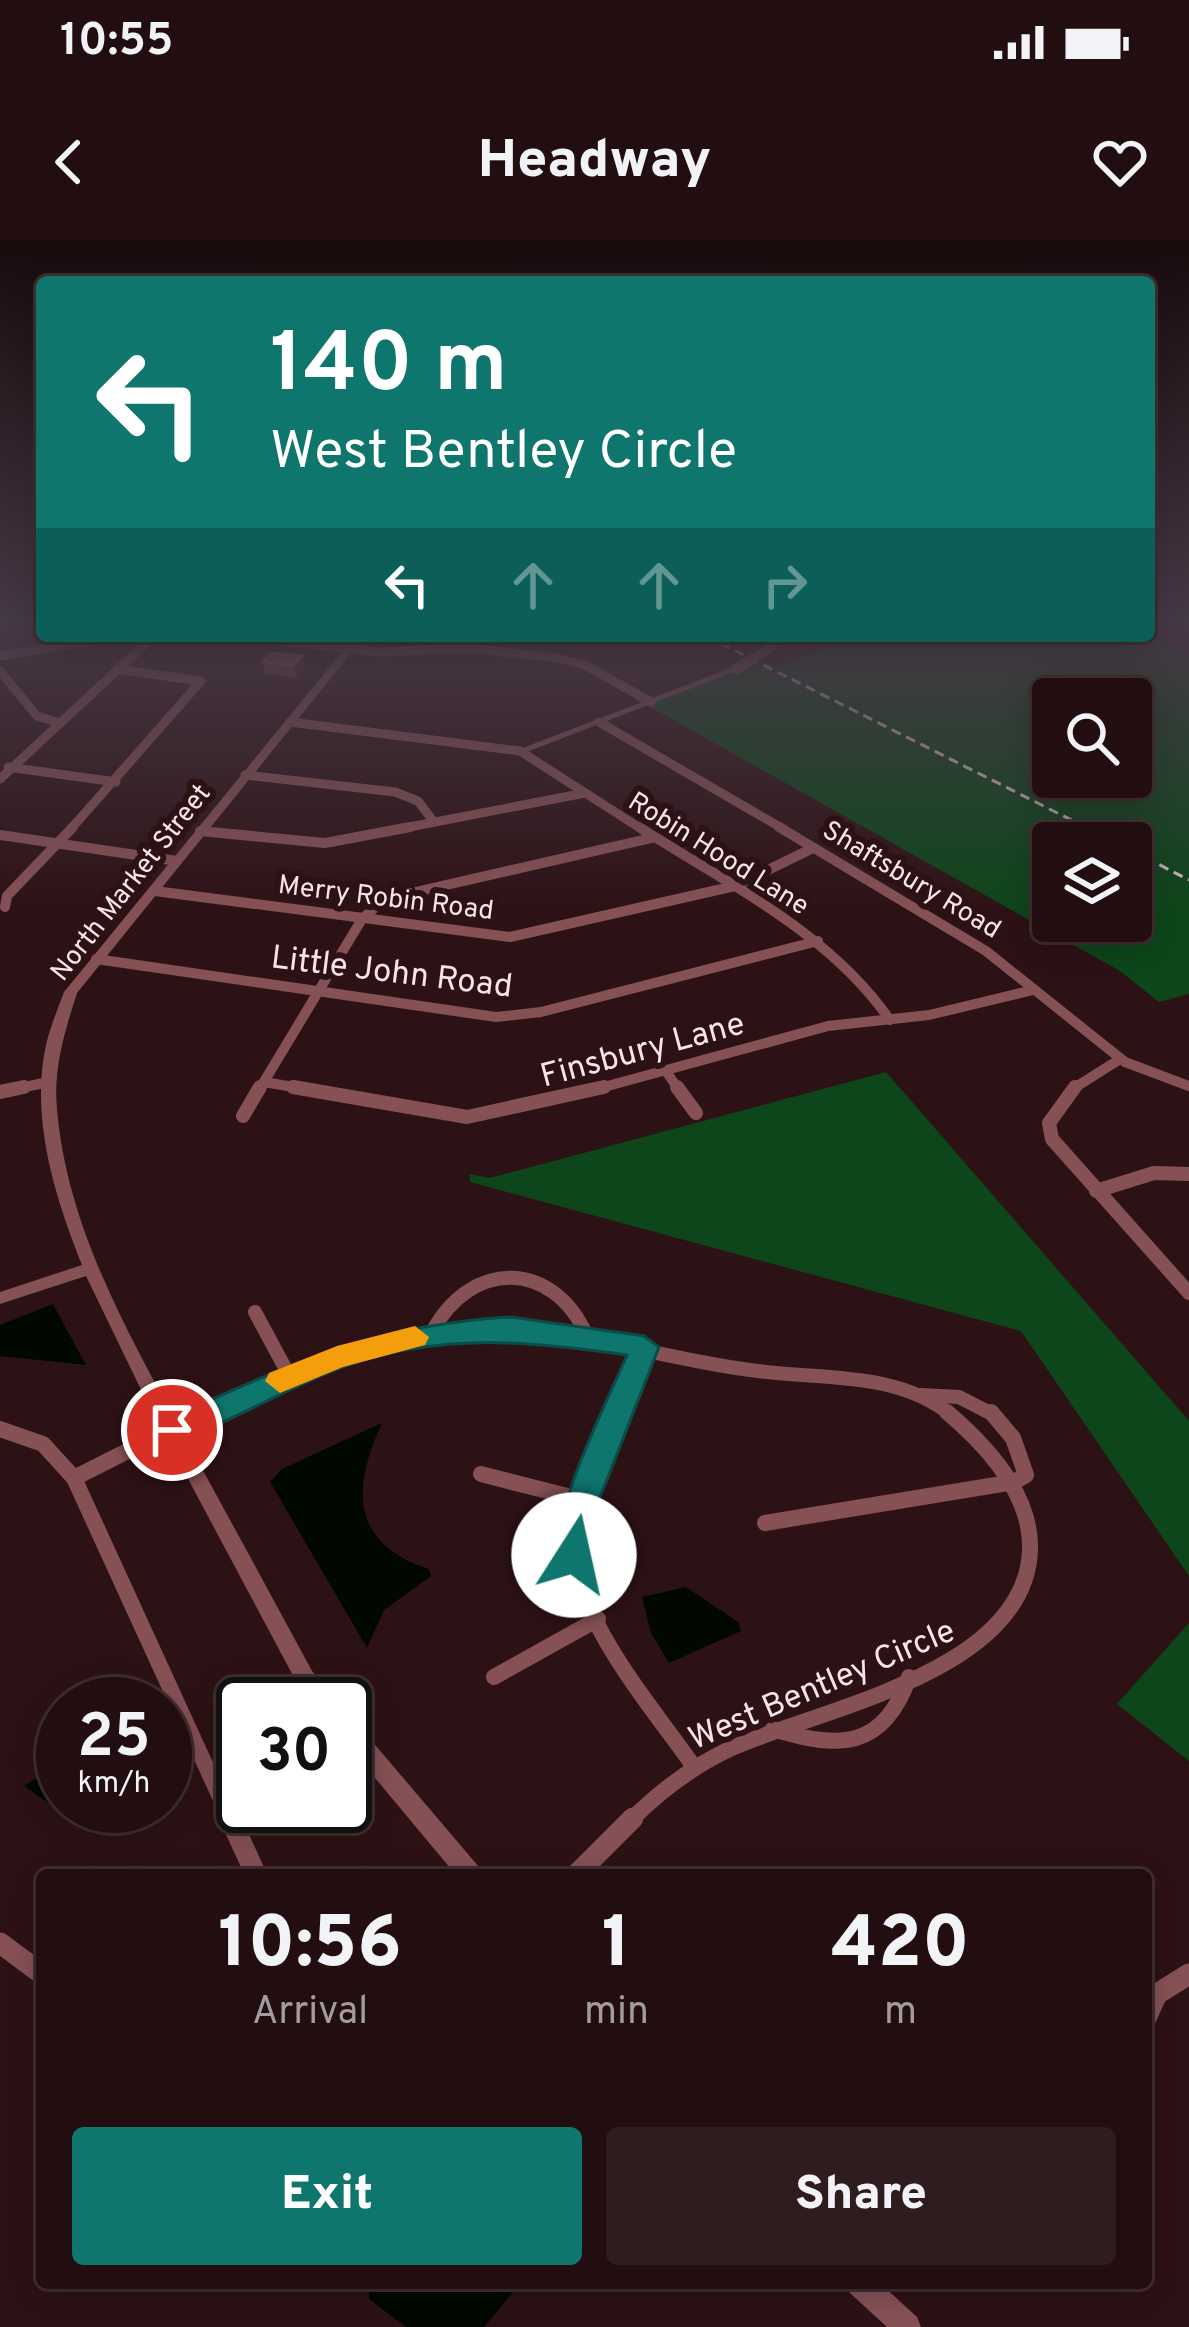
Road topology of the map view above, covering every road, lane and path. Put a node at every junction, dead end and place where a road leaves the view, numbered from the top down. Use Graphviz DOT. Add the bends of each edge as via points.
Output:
graph roads {
  1 [pos="42,717"];
  2 [pos="66,717"];
  3 [pos="167,717"];
  4 [pos="294,717"];
  5 [pos="611,717"];
  6 [pos="290,722"];
  7 [pos="599,722"];
  8 [pos="60,723"];
  9 [pos="520,751"];
  10 [pos="14,766"];
  11 [pos="0,769"];
  12 [pos="245,775"];
  13 [pos="0,779"];
  14 [pos="116,782"];
  15 [pos="585,793"];
  16 [pos="434,822"];
  17 [pos="200,831"];
  18 [pos="0,836"];
  19 [pos="656,837"];
  20 [pos="56,844"];
  21 [pos="813,848"];
  22 [pos="177,861"];
  23 [pos="735,886"];
  24 [pos="154,891"];
  25 [pos="5,907"];
  26 [pos="362,919"];
  27 [pos="818,941"];
  28 [pos="96,958"];
  29 [pos="1033,990"];
  30 [pos="317,991"];
  31 [pos="890,1020"];
  32 [pos="1117,1061"];
  33 [pos="665,1070"];
  34 [pos="264,1082"];
  35 [pos="44,1083"];
  36 [pos="1189,1086"];
  37 [pos="0,1092"];
  38 [pos="697,1113"];
  39 [pos="243,1117"];
  40 [pos="1189,1174"];
  41 [pos="1096,1191"];
  42 [pos="85,1270"];
  43 [pos="1189,1293"];
  44 [pos="0,1298"];
  45 [pos="255,1312"];
  46 [pos="432,1332"];
  47 [pos="586,1336"];
  48 [pos="644,1347"];
  49 [pos="290,1377"];
  50 [pos="921,1395"];
  51 [pos="0,1429"];
  52 [pos="172,1430"];
  53 [pos="481,1474"];
  54 [pos="74,1478"];
  55 [pos="1014,1482"];
  56 [pos="583,1500"];
  57 [pos="765,1523"];
  58 [pos="598,1619"];
  59 [pos="303,1677"];
  60 [pos="494,1677"];
  61 [pos="909,1677"];
  62 [pos="773,1729"];
  63 [pos="372,1758"];
  64 [pos="694,1767"];
  65 [pos="253,1869"];
  66 [pos="466,1869"];
  67 [pos="583,1869"];
  68 [pos="0,1943"];
  69 [pos="36,1970"];
  70 [pos="1189,1974"];
  71 [pos="1152,2005"];
  72 [pos="866,2289"];
  73 [pos="907,2327"];
  1 -- 8 [label="street"];
  2 -- 8 [label="street"];
  3 -- 14 [label="street"];
  4 -- 6 [label="street, North Market Street"];
  5 -- 7 [label="street"];
  6 -- 9 [label="street, Robin Hood Lane"];
  6 -- 12 [label="street, North Market Street"];
  7 -- 9 [label="street"];
  7 -- 21 [label="street, Shaftsbury Road"];
  8 -- 10 [label="street"];
  9 -- 15 [label="street, Robin Hood Lane"];
  10 -- 11 [label="street"];
  10 -- 13 [label="street"];
  10 -- 14 [label="street"];
  12 -- 16 [label="street" via="394,792 418,801"];
  12 -- 17 [label="street, North Market Street"];
  14 -- 20 [label="street"];
  15 -- 16 [label="street"];
  15 -- 19 [label="street, Robin Hood Lane"];
  16 -- 17 [label="street" via="325,843"];
  17 -- 22 [label="street, North Market Street"];
  18 -- 20 [label="street"];
  19 -- 23 [label="street, Robin Hood Lane"];
  19 -- 26 [label="street" via="410,892"];
  20 -- 22 [label="street"];
  20 -- 25 [label="street"];
  21 -- 23 [label="street, Merry Robin Road"];
  21 -- 29 [label="street, Shaftsbury Road" via="990,953"];
  22 -- 24 [label="street, North Market Street"];
  23 -- 26 [label="street, Merry Robin Road" via="510,938"];
  23 -- 27 [label="street, Robin Hood Lane"];
  24 -- 26 [label="street, Merry Robin Road"];
  24 -- 28 [label="street, North Market Street"];
  26 -- 30 [label="street"];
  27 -- 30 [label="street, Little John Road" via="541,1012 496,1016"];
  27 -- 31 [label="street, Robin Hood Lane" via="861,978"];
  28 -- 30 [label="street, Little John Road"];
  28 -- 35 [label="street, North Market Street" via="54,1025"];
  29 -- 31 [label="street, Finsbury Lane"];
  29 -- 32 [label="street, Shaftsbury Road"];
  30 -- 34 [label="street"];
  31 -- 33 [label="street, Finsbury Lane" via="828,1026"];
  32 -- 36 [label="street, Shaftsbury Road"];
  32 -- 41 [label="street" via="1066,1094 1049,1124 1061,1156"];
  33 -- 34 [label="street, Finsbury Lane" via="467,1117"];
  33 -- 38 [label="street"];
  34 -- 39 [label="street"];
  35 -- 37 [label="street"];
  35 -- 42 [label="street, North Market Street"];
  40 -- 41 [label="street" via="1154,1173"];
  41 -- 43 [label="street"];
  42 -- 44 [label="street"];
  42 -- 52 [label="street, North Market Street"];
  45 -- 49 [label="street"];
  46 -- 47 [label="street, West Bentley Circle" via="511,1328"];
  46 -- 47 [label="street" via="440,1310 462,1289 531,1279 572,1300"];
  46 -- 49 [label="street, West Bentley Circle"];
  47 -- 48 [label="street, West Bentley Circle"];
  48 -- 50 [label="street, West Bentley Circle"];
  48 -- 56 [label="street"];
  49 -- 52 [label="street, West Bentley Circle"];
  50 -- 55 [label="street, West Bentley Circle" via="964,1427"];
  50 -- 55 [label="street" via="951,1391 984,1406 1022,1454 1026,1475"];
  51 -- 54 [label="street" via="30,1433"];
  52 -- 54 [label="street, West Bentley Circle"];
  52 -- 59 [label="street, North Market Street"];
  53 -- 56 [label="street"];
  54 -- 65 [label="street"];
  55 -- 57 [label="street"];
  55 -- 61 [label="street, West Bentley Circle" via="1029,1523 1028,1572 1011,1611 979,1647"];
  56 -- 58 [label="street" via="574,1555"];
  58 -- 60 [label="street"];
  58 -- 64 [label="street"];
  61 -- 62 [label="street, West Bentley Circle"];
  61 -- 62 [label="street" via="892,1717 874,1732 818,1744"];
  62 -- 64 [label="street, West Bentley Circle"];
  63 -- 66 [label="street"];
  64 -- 67 [label="street, West Bentley Circle"];
  68 -- 69 [label="street"];
  70 -- 71 [label="street"];
  72 -- 73 [label="street"];
}
